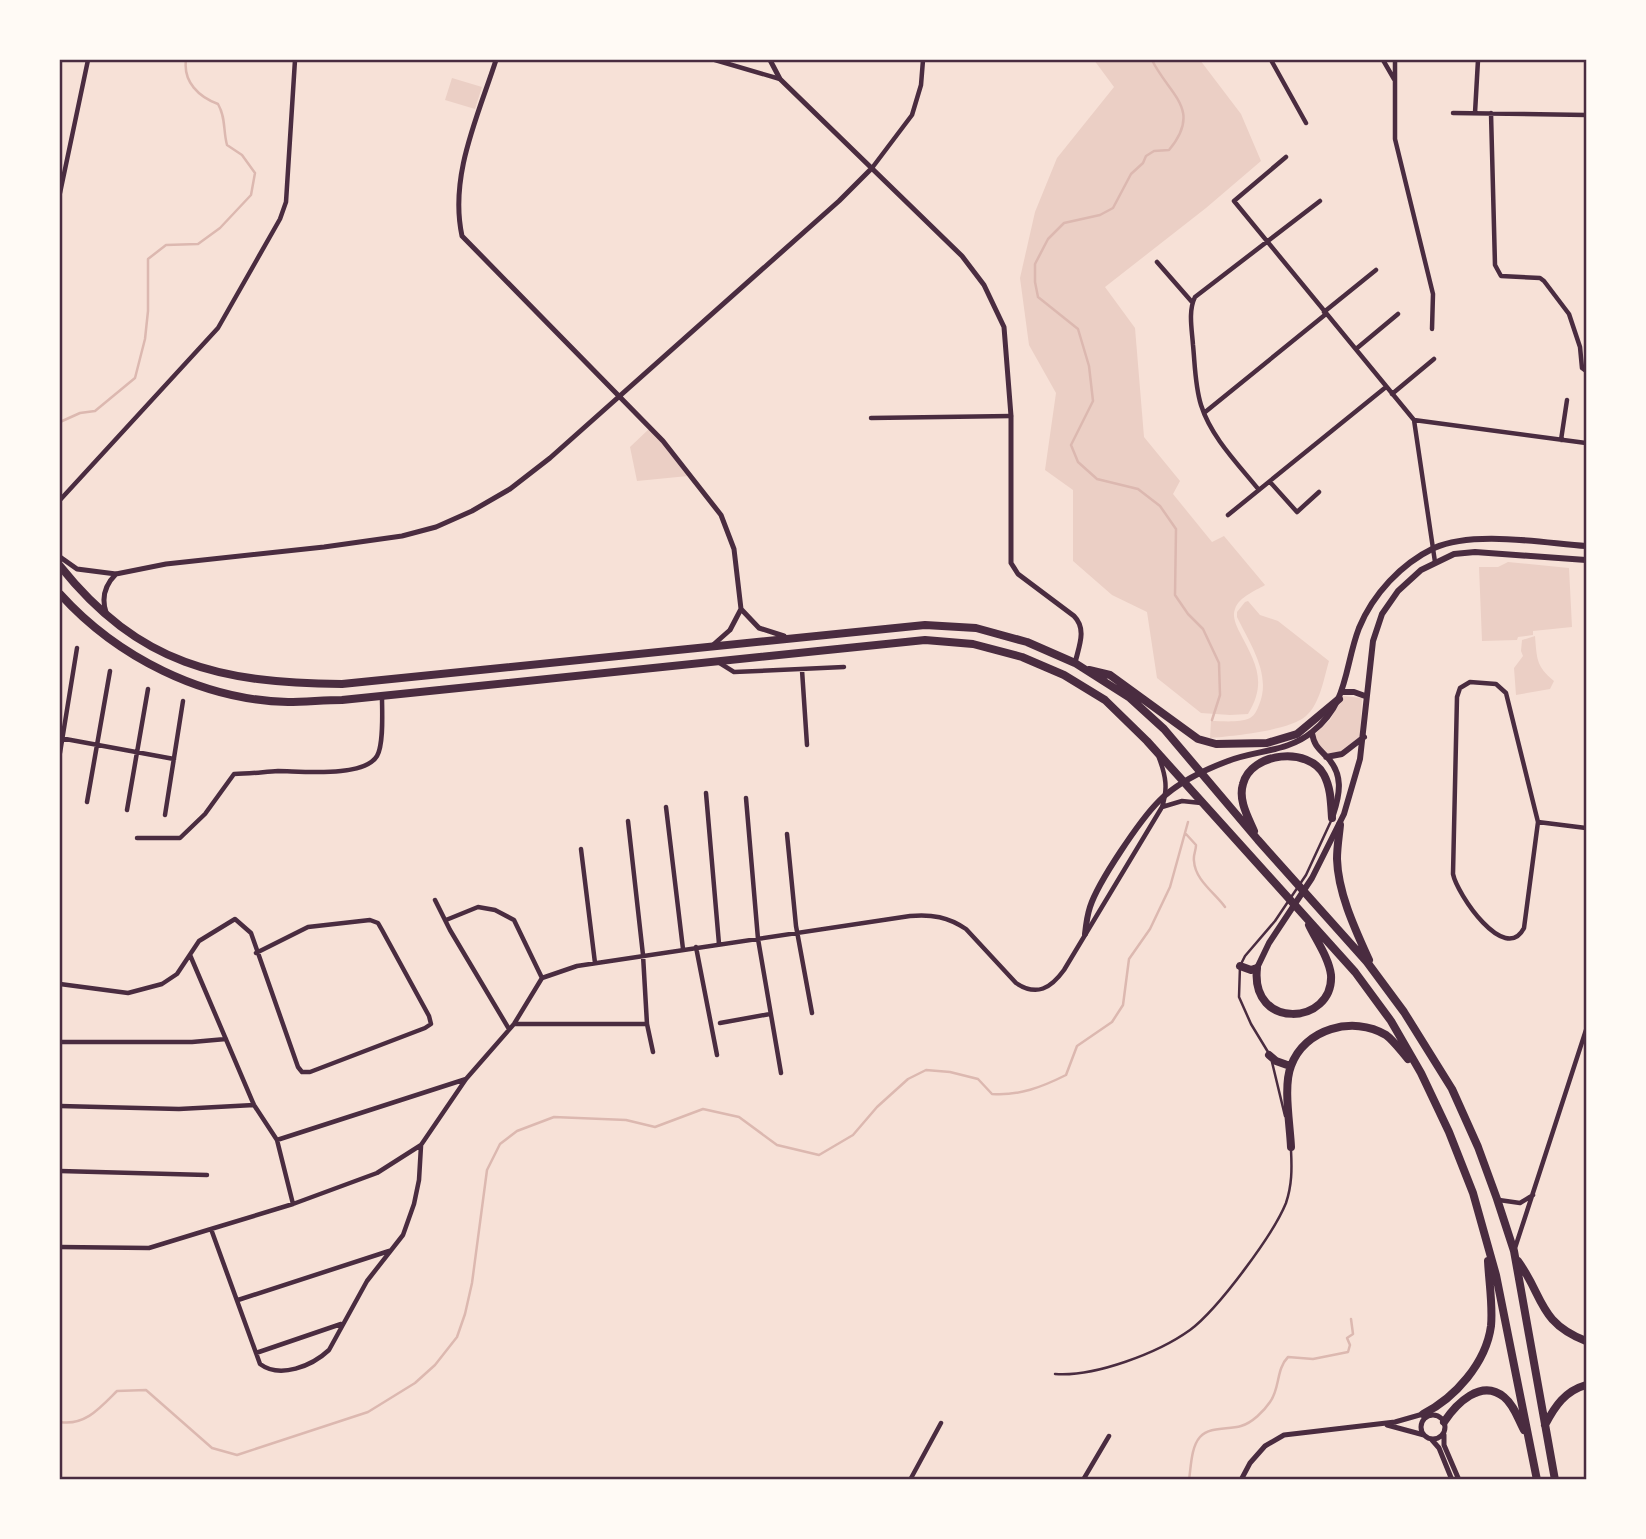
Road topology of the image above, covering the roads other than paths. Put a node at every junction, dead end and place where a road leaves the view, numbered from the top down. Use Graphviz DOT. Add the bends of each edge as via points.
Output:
graph roads {
  1 [pos="88,60"];
  2 [pos="295,60"];
  3 [pos="496,60"];
  4 [pos="715,60"];
  5 [pos="770,60"];
  6 [pos="923,60"];
  7 [pos="1271,60"];
  8 [pos="1383,60"];
  9 [pos="1395,60"];
  10 [pos="1478,60"];
  11 [pos="723,61"];
  12 [pos="780,79"];
  13 [pos="1395,79"];
  14 [pos="1453,113"];
  15 [pos="1475,113"];
  16 [pos="1491,113"];
  17 [pos="1587,115"];
  18 [pos="1306,123"];
  19 [pos="1286,157"];
  20 [pos="872,168"];
  21 [pos="60,193"];
  22 [pos="1320,201"];
  23 [pos="1267,242"];
  24 [pos="1157,262"];
  25 [pos="1376,270"];
  26 [pos="1192,302"];
  27 [pos="1325,313"];
  28 [pos="1398,314"];
  29 [pos="1433,329"];
  30 [pos="1356,349"];
  31 [pos="1434,359"];
  32 [pos="1587,371"];
  33 [pos="1386,387"];
  34 [pos="1392,394"];
  35 [pos="619,396"];
  36 [pos="1567,400"];
  37 [pos="1204,413"];
  38 [pos="1011,416"];
  39 [pos="871,418"];
  40 [pos="1414,420"];
  41 [pos="1561,440"];
  42 [pos="1587,443"];
  43 [pos="1270,482"];
  44 [pos="1259,491"];
  45 [pos="1319,492"];
  46 [pos="60,500"];
  47 [pos="1228,515"];
  48 [pos="1587,546"];
  49 [pos="1433,549"];
  50 [pos="60,558"];
  51 [pos="1587,560"];
  52 [pos="1435,562"];
  53 [pos="60,566"];
  54 [pos="116,574"];
  55 [pos="60,594"];
  56 [pos="741,609"];
  57 [pos="108,618"];
  58 [pos="796,636"];
  59 [pos="713,645"];
  60 [pos="77,648"];
  61 [pos="717,662"];
  62 [pos="1074,663"];
  63 [pos="844,667"];
  64 [pos="802,670"];
  65 [pos="1087,670"];
  66 [pos="110,671"];
  67 [pos="148,690"];
  68 [pos="1341,695"];
  69 [pos="382,696"];
  70 [pos="1365,696"];
  71 [pos="183,701"];
  72 [pos="1312,733"];
  73 [pos="1364,737"];
  74 [pos="61,739"];
  75 [pos="97,744"];
  76 [pos="807,746"];
  77 [pos="1157,751"];
  78 [pos="137,752"];
  79 [pos="60,753"];
  80 [pos="1326,757"];
  81 [pos="174,759"];
  82 [pos="706,793"];
  83 [pos="746,798"];
  84 [pos="87,802"];
  85 [pos="1204,803"];
  86 [pos="666,807"];
  87 [pos="1161,807"];
  88 [pos="127,810"];
  89 [pos="165,815"];
  90 [pos="1332,818"];
  91 [pos="628,821"];
  92 [pos="1538,822"];
  93 [pos="1340,825"];
  94 [pos="1587,828"];
  95 [pos="787,834"];
  96 [pos="137,838"];
  97 [pos="1258,841"];
  98 [pos="581,849"];
  99 [pos="1309,876"];
  100 [pos="435,900"];
  101 [pos="1285,914"];
  102 [pos="1305,916"];
  103 [pos="446,920"];
  104 [pos="797,933"];
  105 [pos="1084,933"];
  106 [pos="758,939"];
  107 [pos="719,944"];
  108 [pos="696,947"];
  109 [pos="683,949"];
  110 [pos="256,953"];
  111 [pos="190,954"];
  112 [pos="643,956"];
  113 [pos="595,963"];
  114 [pos="1240,966"];
  115 [pos="1257,968"];
  116 [pos="1375,972"];
  117 [pos="542,978"];
  118 [pos="60,984"];
  119 [pos="811,1013"];
  120 [pos="770,1014"];
  121 [pos="720,1023"];
  122 [pos="514,1024"];
  123 [pos="647,1024"];
  124 [pos="509,1030"];
  125 [pos="1587,1030"];
  126 [pos="227,1040"];
  127 [pos="60,1042"];
  128 [pos="653,1052"];
  129 [pos="717,1055"];
  130 [pos="1269,1055"];
  131 [pos="1290,1066"];
  132 [pos="781,1073"];
  133 [pos="1420,1073"];
  134 [pos="466,1079"];
  135 [pos="254,1105"];
  136 [pos="60,1106"];
  137 [pos="277,1140"];
  138 [pos="421,1145"];
  139 [pos="1291,1147"];
  140 [pos="60,1171"];
  141 [pos="207,1175"];
  142 [pos="1534,1195"];
  143 [pos="1497,1199"];
  144 [pos="293,1204"];
  145 [pos="211,1229"];
  146 [pos="1487,1241"];
  147 [pos="60,1247"];
  148 [pos="390,1251"];
  149 [pos="1515,1254"];
  150 [pos="238,1300"];
  151 [pos="342,1324"];
  152 [pos="1587,1342"];
  153 [pos="256,1353"];
  154 [pos="1055,1374"];
  155 [pos="1587,1385"];
  156 [pos="1423,1415"];
  157 [pos="1444,1422"];
  158 [pos="941,1423"];
  159 [pos="1380,1424"];
  160 [pos="1545,1424"];
  161 [pos="1412,1431"];
  162 [pos="1445,1432"];
  163 [pos="1109,1436"];
  164 [pos="1427,1437"];
  165 [pos="1529,1440"];
  166 [pos="910,1479"];
  167 [pos="1083,1479"];
  168 [pos="1241,1479"];
  169 [pos="1452,1479"];
  170 [pos="1459,1479"];
  171 [pos="1537,1479"];
  172 [pos="1555,1479"];
  1 -- 21 [label="street"];
  2 -- 46 [label="street" via="286,202 280,219 218,328"];
  3 -- 35 [label="street" via="459,181 462,236"];
  4 -- 11 [label="street"];
  5 -- 12 [label="street"];
  6 -- 20 [label="street" via="919,98 912,114"];
  7 -- 18 [label="street"];
  8 -- 13 [label="street"];
  9 -- 13 [label="street"];
  10 -- 15 [label="street"];
  11 -- 12 [label="street"];
  12 -- 20 [label="street"];
  13 -- 29 [label="street" via="1395,139 1433,294"];
  14 -- 15 [label="street"];
  15 -- 16 [label="street"];
  16 -- 17 [label="street"];
  16 -- 32 [label="street" via="1495,265 1501,276 1544,281 1569,314 1582,368"];
  19 -- 23 [label="street" via="1234,201"];
  20 -- 35 [label="street"];
  20 -- 38 [label="street" via="962,256 984,285 1004,327"];
  22 -- 23 [label="street"];
  23 -- 26 [label="street"];
  23 -- 27 [label="street"];
  24 -- 26 [label="street"];
  25 -- 27 [label="street"];
  26 -- 37 [label="street" via="1196,385"];
  27 -- 30 [label="street"];
  27 -- 37 [label="street"];
  28 -- 30 [label="street"];
  30 -- 33 [label="street"];
  31 -- 34 [label="street"];
  33 -- 34 [label="street"];
  33 -- 43 [label="street"];
  34 -- 40 [label="street"];
  35 -- 54 [label="street" via="510,489 436,527 373,541 204,559"];
  35 -- 56 [label="street" via="663,441 721,515 734,549"];
  36 -- 41 [label="street"];
  37 -- 44 [label="street"];
  38 -- 39 [label="street"];
  38 -- 62 [label="street" via="1011,563 1080,623 1082,635"];
  40 -- 41 [label="street"];
  40 -- 49 [label="street"];
  41 -- 42 [label="street"];
  43 -- 44 [label="street"];
  43 -- 45 [label="street" via="1297,512"];
  44 -- 47 [label="street"];
  48 -- 49 [label="main road" via="1483,539"];
  49 -- 52 [label="street"];
  49 -- 68 [label="main road" via="1410,561 1372,606 1360,627"];
  50 -- 54 [label="street" via="77,569"];
  51 -- 52 [label="main road" via="1475,552"];
  52 -- 70 [label="main road" via="1398,591 1382,614"];
  53 -- 57 [label="highway"];
  54 -- 57 [label="street" via="105,589"];
  55 -- 69 [label="highway" via="117,645 152,666 206,688 288,702"];
  56 -- 58 [label="street" via="771,634"];
  56 -- 59 [label="street" via="730,630"];
  57 -- 59 [label="highway" via="156,650 187,663 279,683 342,684"];
  58 -- 59 [label="highway"];
  58 -- 62 [label="highway" via="925,625 976,628 1027,642"];
  60 -- 74 [label="street"];
  61 -- 64 [label="street" via="734,672"];
  61 -- 69 [label="highway"];
  61 -- 77 [label="highway" via="925,640 973,644 1064,675 1105,700"];
  62 -- 65 [label="highway"];
  63 -- 64 [label="street"];
  64 -- 76 [label="street"];
  65 -- 68 [label="highway" via="1110,674 1198,739 1216,744 1268,743 1297,734"];
  65 -- 97 [label="highway" via="1130,698 1164,729"];
  66 -- 75 [label="street"];
  67 -- 78 [label="street"];
  68 -- 70 [label="main road" via="1354,692"];
  68 -- 72 [label="main road"];
  69 -- 96 [label="street" via="379,753 373,762 308,773 234,774 205,814 180,838"];
  70 -- 73 [label="main road"];
  71 -- 81 [label="street"];
  72 -- 80 [label="main road" via="1313,743"];
  72 -- 105 [label="main road" via="1295,743 1241,756 1199,774 1160,800 1097,890"];
  73 -- 80 [label="main road" via="1342,754"];
  73 -- 93 [label="main road"];
  74 -- 75 [label="street"];
  74 -- 79 [label="street"];
  75 -- 78 [label="street"];
  75 -- 84 [label="street"];
  77 -- 85 [label="highway"];
  77 -- 87 [label="street" via="1166,775"];
  78 -- 81 [label="street"];
  78 -- 88 [label="street"];
  80 -- 90 [label="main road" via="1340,786"];
  81 -- 89 [label="street"];
  82 -- 107 [label="street"];
  83 -- 106 [label="street"];
  85 -- 87 [label="street" via="1182,801"];
  85 -- 102 [label="highway"];
  86 -- 109 [label="street"];
  87 -- 105 [label="street"];
  90 -- 97 [label="highway" via="1328,785 1315,764 1297,756 1262,762 1242,785 1242,801"];
  90 -- 99 [label="lane"];
  91 -- 112 [label="street"];
  92 -- 92 [label="street" via="1506,693 1489,682 1463,685 1457,706 1453,874 1465,899 1503,938 1516,937 1524,928"];
  92 -- 94 [label="street"];
  93 -- 99 [label="main road"];
  93 -- 116 [label="highway" via="1337,859 1341,881 1357,934"];
  95 -- 104 [label="street"];
  97 -- 116 [label="highway"];
  98 -- 113 [label="street"];
  99 -- 101 [label="main road"];
  100 -- 103 [label="street"];
  101 -- 114 [label="lane"];
  101 -- 115 [label="main road"];
  102 -- 115 [label="highway" via="1330,971 1329,989 1317,1006 1293,1015 1271,1008 1258,990"];
  102 -- 133 [label="highway" via="1391,1021"];
  103 -- 117 [label="street" via="478,907 514,920"];
  103 -- 124 [label="street"];
  104 -- 105 [label="street" via="935,915 966,929 1016,984 1034,991 1056,980"];
  104 -- 106 [label="street"];
  104 -- 119 [label="street"];
  106 -- 107 [label="street"];
  106 -- 120 [label="street"];
  107 -- 108 [label="street"];
  108 -- 109 [label="street"];
  108 -- 129 [label="street"];
  109 -- 112 [label="street"];
  110 -- 110 [label="street" via="302,1072 430,1024 382,930 370,920 308,927"];
  110 -- 111 [label="street" via="251,933 235,919 200,941"];
  111 -- 118 [label="street" via="177,974 143,990 128,993"];
  111 -- 126 [label="street"];
  112 -- 113 [label="street"];
  112 -- 123 [label="street"];
  113 -- 117 [label="street"];
  114 -- 115 [label="highway" via="1251,971"];
  114 -- 130 [label="lane" via="1239,997"];
  116 -- 143 [label="highway" via="1452,1089"];
  117 -- 122 [label="street"];
  120 -- 121 [label="street"];
  120 -- 132 [label="street"];
  122 -- 123 [label="street"];
  122 -- 124 [label="street"];
  123 -- 128 [label="street"];
  124 -- 134 [label="street"];
  125 -- 142 [label="street"];
  126 -- 127 [label="street"];
  126 -- 135 [label="street"];
  130 -- 131 [label="highway"];
  130 -- 139 [label="lane"];
  131 -- 133 [label="highway" via="1312,1037 1356,1025 1388,1036"];
  131 -- 139 [label="highway"];
  133 -- 146 [label="highway" via="1449,1132"];
  134 -- 137 [label="street"];
  134 -- 138 [label="street"];
  135 -- 136 [label="street" via="179,1109"];
  135 -- 137 [label="street"];
  137 -- 144 [label="street"];
  138 -- 144 [label="street" via="377,1173"];
  138 -- 148 [label="street" via="414,1204"];
  139 -- 154 [label="lane" via="1291,1182 1282,1211 1247,1265 1206,1315 1153,1351 1080,1374"];
  140 -- 141 [label="street"];
  142 -- 143 [label="street" via="1520,1203"];
  142 -- 149 [label="street"];
  143 -- 149 [label="highway"];
  144 -- 145 [label="street"];
  145 -- 147 [label="street" via="149,1248"];
  145 -- 150 [label="street"];
  146 -- 156 [label="highway" via="1491,1318 1484,1349 1457,1389"];
  146 -- 165 [label="highway"];
  148 -- 150 [label="street"];
  148 -- 151 [label="street"];
  149 -- 152 [label="highway" via="1545,1312"];
  149 -- 160 [label="highway"];
  150 -- 153 [label="street"];
  151 -- 153 [label="street"];
  151 -- 153 [label="street" via="329,1350 304,1366 267,1370"];
  155 -- 160 [label="highway" via="1560,1400"];
  156 -- 157 [label="street" via="1438,1416"];
  156 -- 159 [label="street"];
  156 -- 161 [label="street" via="1410,1423"];
  156 -- 164 [label="street" via="1421,1426"];
  157 -- 162 [label="street"];
  157 -- 165 [label="highway" via="1471,1395 1495,1392 1513,1407"];
  158 -- 166 [label="street"];
  159 -- 161 [label="street"];
  159 -- 168 [label="street" via="1284,1435 1265,1446"];
  160 -- 172 [label="highway"];
  161 -- 164 [label="street"];
  162 -- 164 [label="street" via="1438,1438"];
  162 -- 170 [label="street" via="1444,1445"];
  163 -- 167 [label="street"];
  164 -- 169 [label="street" via="1439,1448"];
  165 -- 171 [label="highway"];
}
